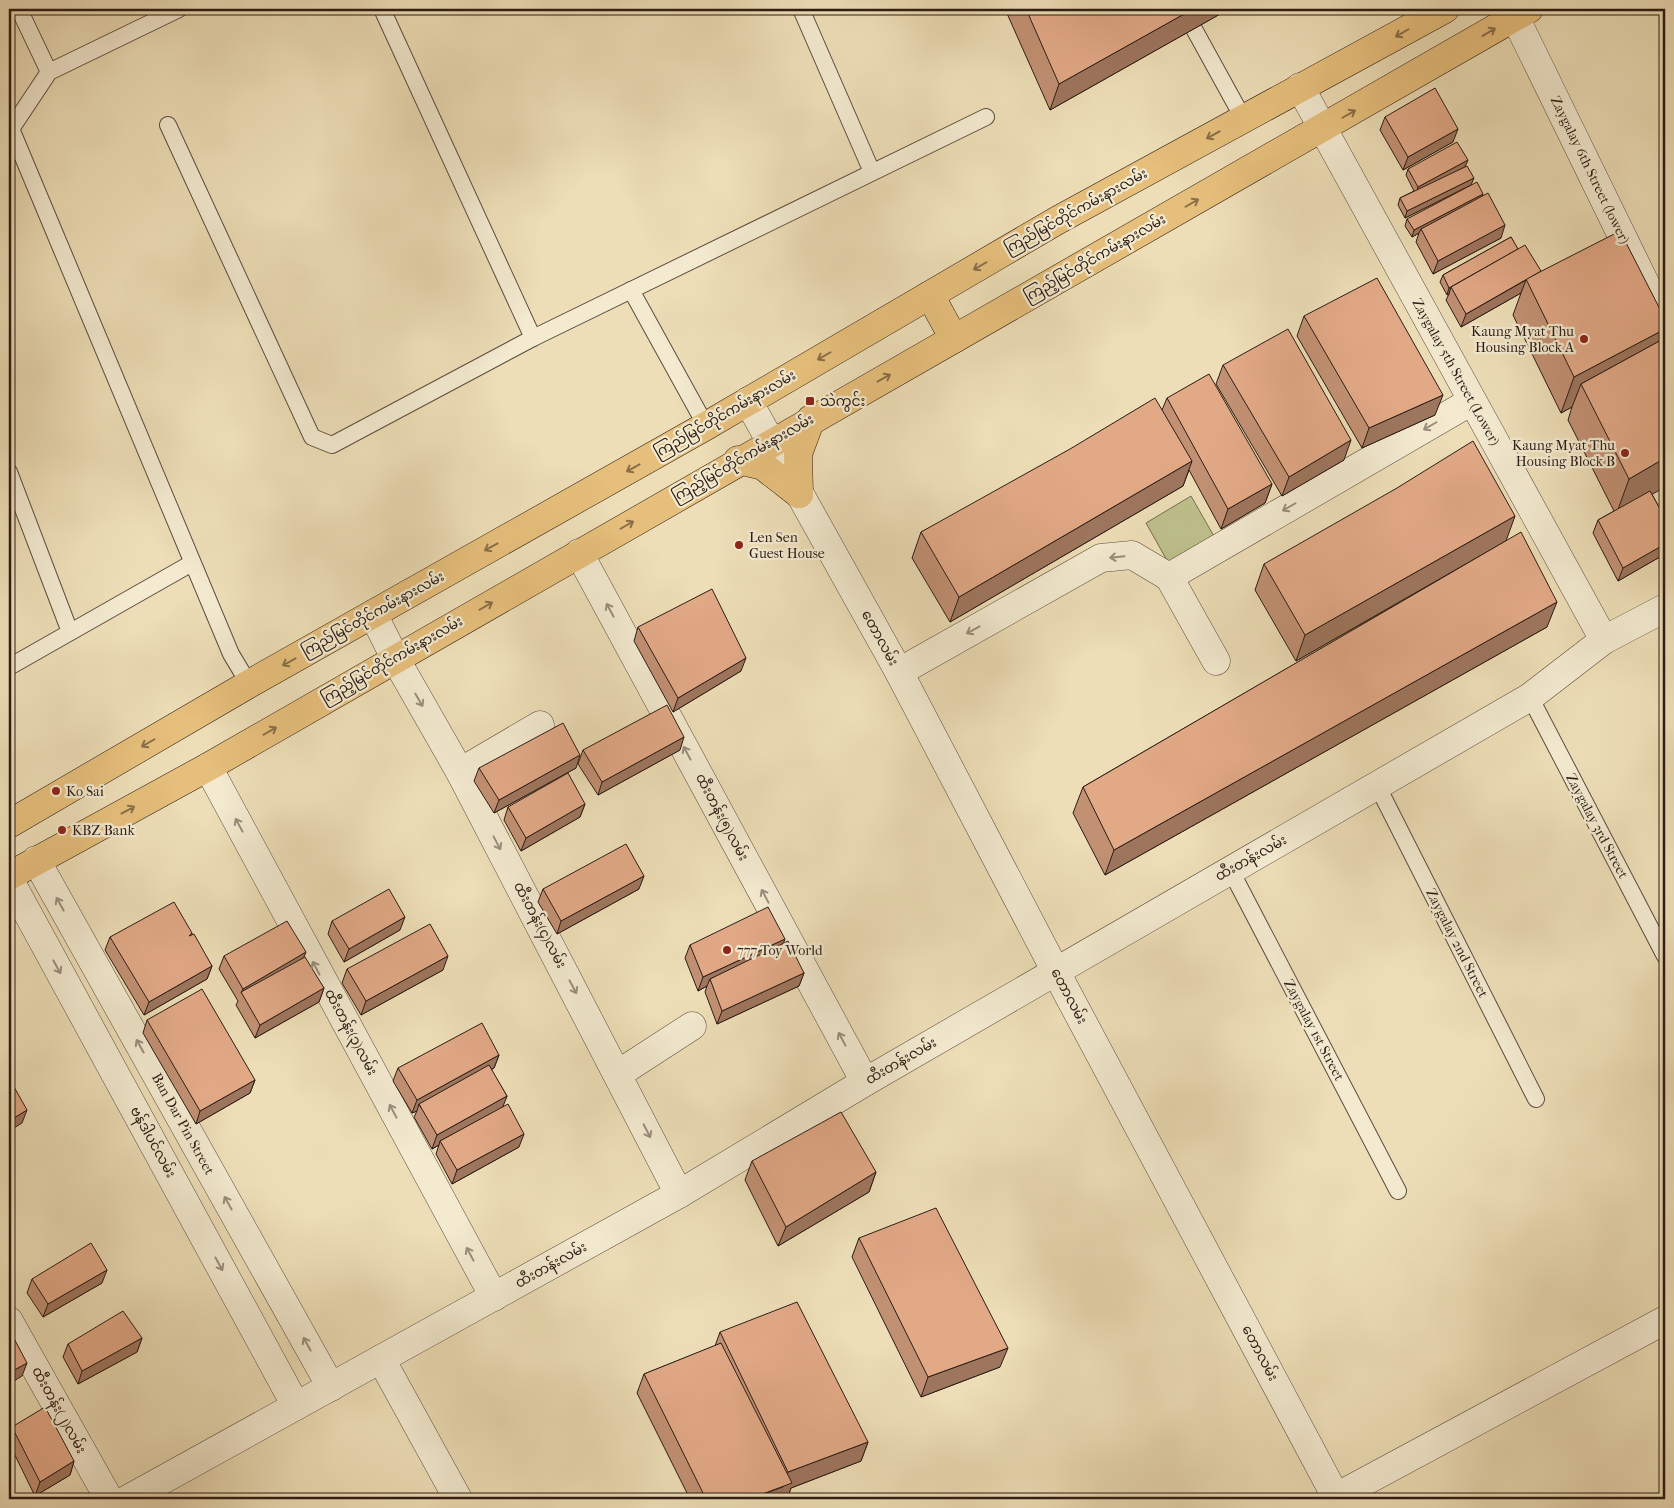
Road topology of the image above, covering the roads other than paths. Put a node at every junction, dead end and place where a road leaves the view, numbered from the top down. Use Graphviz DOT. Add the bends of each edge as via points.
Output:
graph roads {
  1 [pos="18,9"];
  2 [pos="179,9"];
  3 [pos="382,9"];
  4 [pos="801,9"];
  5 [pos="1183,9"];
  6 [pos="1444,9"];
  7 [pos="1522,13"];
  8 [pos="1466,46"];
  9 [pos="49,72"];
  10 [pos="1300,87"];
  11 [pos="986,117"];
  12 [pos="1243,118"];
  13 [pos="168,125"];
  14 [pos="1323,129"];
  15 [pos="10,132"];
  16 [pos="872,172"];
  17 [pos="631,290"];
  18 [pos="930,294"];
  19 [pos="1665,324"];
  20 [pos="533,338"];
  21 [pos="954,338"];
  22 [pos="748,401"];
  23 [pos="1472,401"];
  24 [pos="811,419"];
  25 [pos="706,426"];
  26 [pos="773,444"];
  27 [pos="738,460"];
  28 [pos="9,472"];
  29 [pos="799,494"];
  30 [pos="579,552"];
  31 [pos="192,563"];
  32 [pos="1169,577"];
  33 [pos="1665,608"];
  34 [pos="373,614"];
  35 [pos="70,632"];
  36 [pos="1604,640"];
  37 [pos="395,658"];
  38 [pos="1216,661"];
  39 [pos="9,667"];
  40 [pos="899,672"];
  41 [pos="249,684"];
  42 [pos="1530,697"];
  43 [pos="540,724"];
  44 [pos="208,767"];
  45 [pos="460,772"];
  46 [pos="1378,787"];
  47 [pos="9,824"];
  48 [pos="36,860"];
  49 [pos="1230,869"];
  50 [pos="9,877"];
  51 [pos="1665,956"];
  52 [pos="1056,972"];
  53 [pos="692,1026"];
  54 [pos="618,1074"];
  55 [pos="865,1082"];
  56 [pos="1536,1099"];
  57 [pos="1398,1191"];
  58 [pos="679,1194"];
  59 [pos="494,1297"];
  60 [pos="1665,1320"];
  61 [pos="9,1322"];
  62 [pos="381,1359"];
  63 [pos="331,1387"];
  64 [pos="296,1406"];
  65 [pos="1337,1498"];
  66 [pos="109,1499"];
  67 [pos="128,1499"];
  68 [pos="458,1499"];
  1 -- 9 [label="lane"];
  2 -- 9 [label="lane"];
  3 -- 20 [label="lane"];
  4 -- 16 [label="lane"];
  5 -- 12 [label="lane"];
  6 -- 8 [label="main road"];
  6 -- 10 [label="main road, ကြည်မြင်တိုင်ကမ်းနားလမ်း, one-way"];
  8 -- 7 [label="main road, ကြည့်မြင်တိုင်ကမ်းနားလမ်း, one-way"];
  7 -- 19 [label="street, Zaygalay 6th Street (lower)"];
  14 -- 8 [label="main road, ကြည့်မြင်တိုင်ကမ်းနားလမ်း, one-way"];
  9 -- 15 [label="lane"];
  10 -- 12 [label="main road, ကြည်မြင်တိုင်ကမ်းနားလမ်း"];
  10 -- 14 [label="street, Zaygalay 5th Street (Lower)"];
  11 -- 16 [label="lane"];
  12 -- 18 [label="main road, ကြည်မြင်တိုင်ကမ်းနားလမ်း, one-way"];
  13 -- 20 [label="lane" via="312,437 332,445"];
  21 -- 14 [label="main road, ကြည့်မြင်တိုင်ကမ်းနားလမ်း, one-way"];
  14 -- 23 [label="street, Zaygalay 5th Street (Lower)"];
  15 -- 31 [label="lane"];
  16 -- 17 [label="lane"];
  17 -- 20 [label="lane"];
  17 -- 25 [label="lane"];
  18 -- 21 [label="main road"];
  18 -- 22 [label="main road, ကြည်မြင်တိုင်ကမ်းနားလမ်း, one-way"];
  24 -- 21 [label="main road, ကြည့်မြင်တိုင်ကမ်းနားလမ်း, one-way"];
  22 -- 25 [label="main road, ကြည်မြင်တိုင်ကမ်းနားလမ်း"];
  22 -- 26 [label="street, တောလမ်း"];
  23 -- 32 [label="street, one-way"];
  23 -- 36 [label="street, Zaygalay 5th Street (Lower)"];
  24 -- 26 [label="main road, ကြည့်မြင်တိုင်ကမ်းနားလမ်း"];
  24 -- 29 [label="main road" via="798,454"];
  25 -- 34 [label="main road, ကြည်မြင်တိုင်ကမ်းနားလမ်း, one-way"];
  26 -- 27 [label="main road, ကြည့်မြင်တိုင်ကမ်းနားလမ်း"];
  26 -- 29 [label="street, တောလမ်း"];
  27 -- 29 [label="main road" via="762,466"];
  30 -- 27 [label="main road, ကြည့်မြင်တိုင်ကမ်းနားလမ်း, one-way"];
  28 -- 35 [label="lane"];
  29 -- 40 [label="street, တောလမ်း"];
  37 -- 30 [label="main road, ကြည့်မြင်တိုင်ကမ်းနားလမ်း, one-way"];
  55 -- 30 [label="street, ထီးတန်း(၅)လမ်း, one-way"];
  31 -- 35 [label="lane"];
  31 -- 41 [label="lane" via="231,654"];
  32 -- 38 [label="street"];
  32 -- 40 [label="street, one-way" via="1132,555 1101,558"];
  33 -- 36 [label="street, ထီးတန်းလမ်း"];
  34 -- 37 [label="street, ထီးတန်း(၄)လမ်း"];
  34 -- 41 [label="main road, ကြည်မြင်တိုင်ကမ်းနားလမ်း, one-way"];
  35 -- 39 [label="lane"];
  36 -- 42 [label="street, ထီးတန်းလမ်း"];
  44 -- 37 [label="main road, ကြည့်မြင်တိုင်ကမ်းနားလမ်း, one-way"];
  37 -- 45 [label="street, ထီးတန်း(၄)လမ်း, one-way"];
  40 -- 52 [label="street, တောလမ်း"];
  41 -- 47 [label="main road, ကြည်မြင်တိုင်ကမ်းနားလမ်း, one-way"];
  42 -- 46 [label="street, ထီးတန်းလမ်း"];
  42 -- 51 [label="lane, Zaygalay 3rd Street"];
  43 -- 45 [label="street"];
  48 -- 44 [label="main road, ကြည့်မြင်တိုင်ကမ်းနားလမ်း, one-way"];
  59 -- 44 [label="street, ထီးတန်း(၃)လမ်း, one-way"];
  45 -- 54 [label="street, ထီးတန်း(၄)လမ်း, one-way"];
  46 -- 49 [label="street, ထီးတန်းလမ်း"];
  46 -- 56 [label="lane, Zaygalay 2nd Street"];
  48 -- 50 [label="main road, ကြည့်မြင်တိုင်ကမ်းနားလမ်း"];
  63 -- 48 [label="street, Ban Dar Pin Street, one-way"];
  49 -- 52 [label="street, ထီးတန်းလမ်း"];
  49 -- 57 [label="lane, Zaygalay 1st Street"];
  50 -- 64 [label="street, ဗန်ဒါပင်လမ်း, one-way"];
  52 -- 55 [label="street, ထီးတန်းလမ်း"];
  52 -- 65 [label="street, တောလမ်း"];
  53 -- 54 [label="street"];
  54 -- 58 [label="street, ထီးတန်း(၄)လမ်း, one-way"];
  55 -- 58 [label="street, ထီးတန်းလမ်း"];
  58 -- 59 [label="street, ထီးတန်းလမ်း"];
  59 -- 62 [label="street, ထီးတန်းလမ်း"];
  60 -- 65 [label="street"];
  61 -- 66 [label="street, ထီးတန်း(၂)လမ်း"];
  62 -- 63 [label="street, ထီးတန်းလမ်း"];
  62 -- 68 [label="street"];
  63 -- 64 [label="street, ထီးတန်းလမ်း"];
  64 -- 67 [label="street, ထီးတန်းလမ်း"];
}
